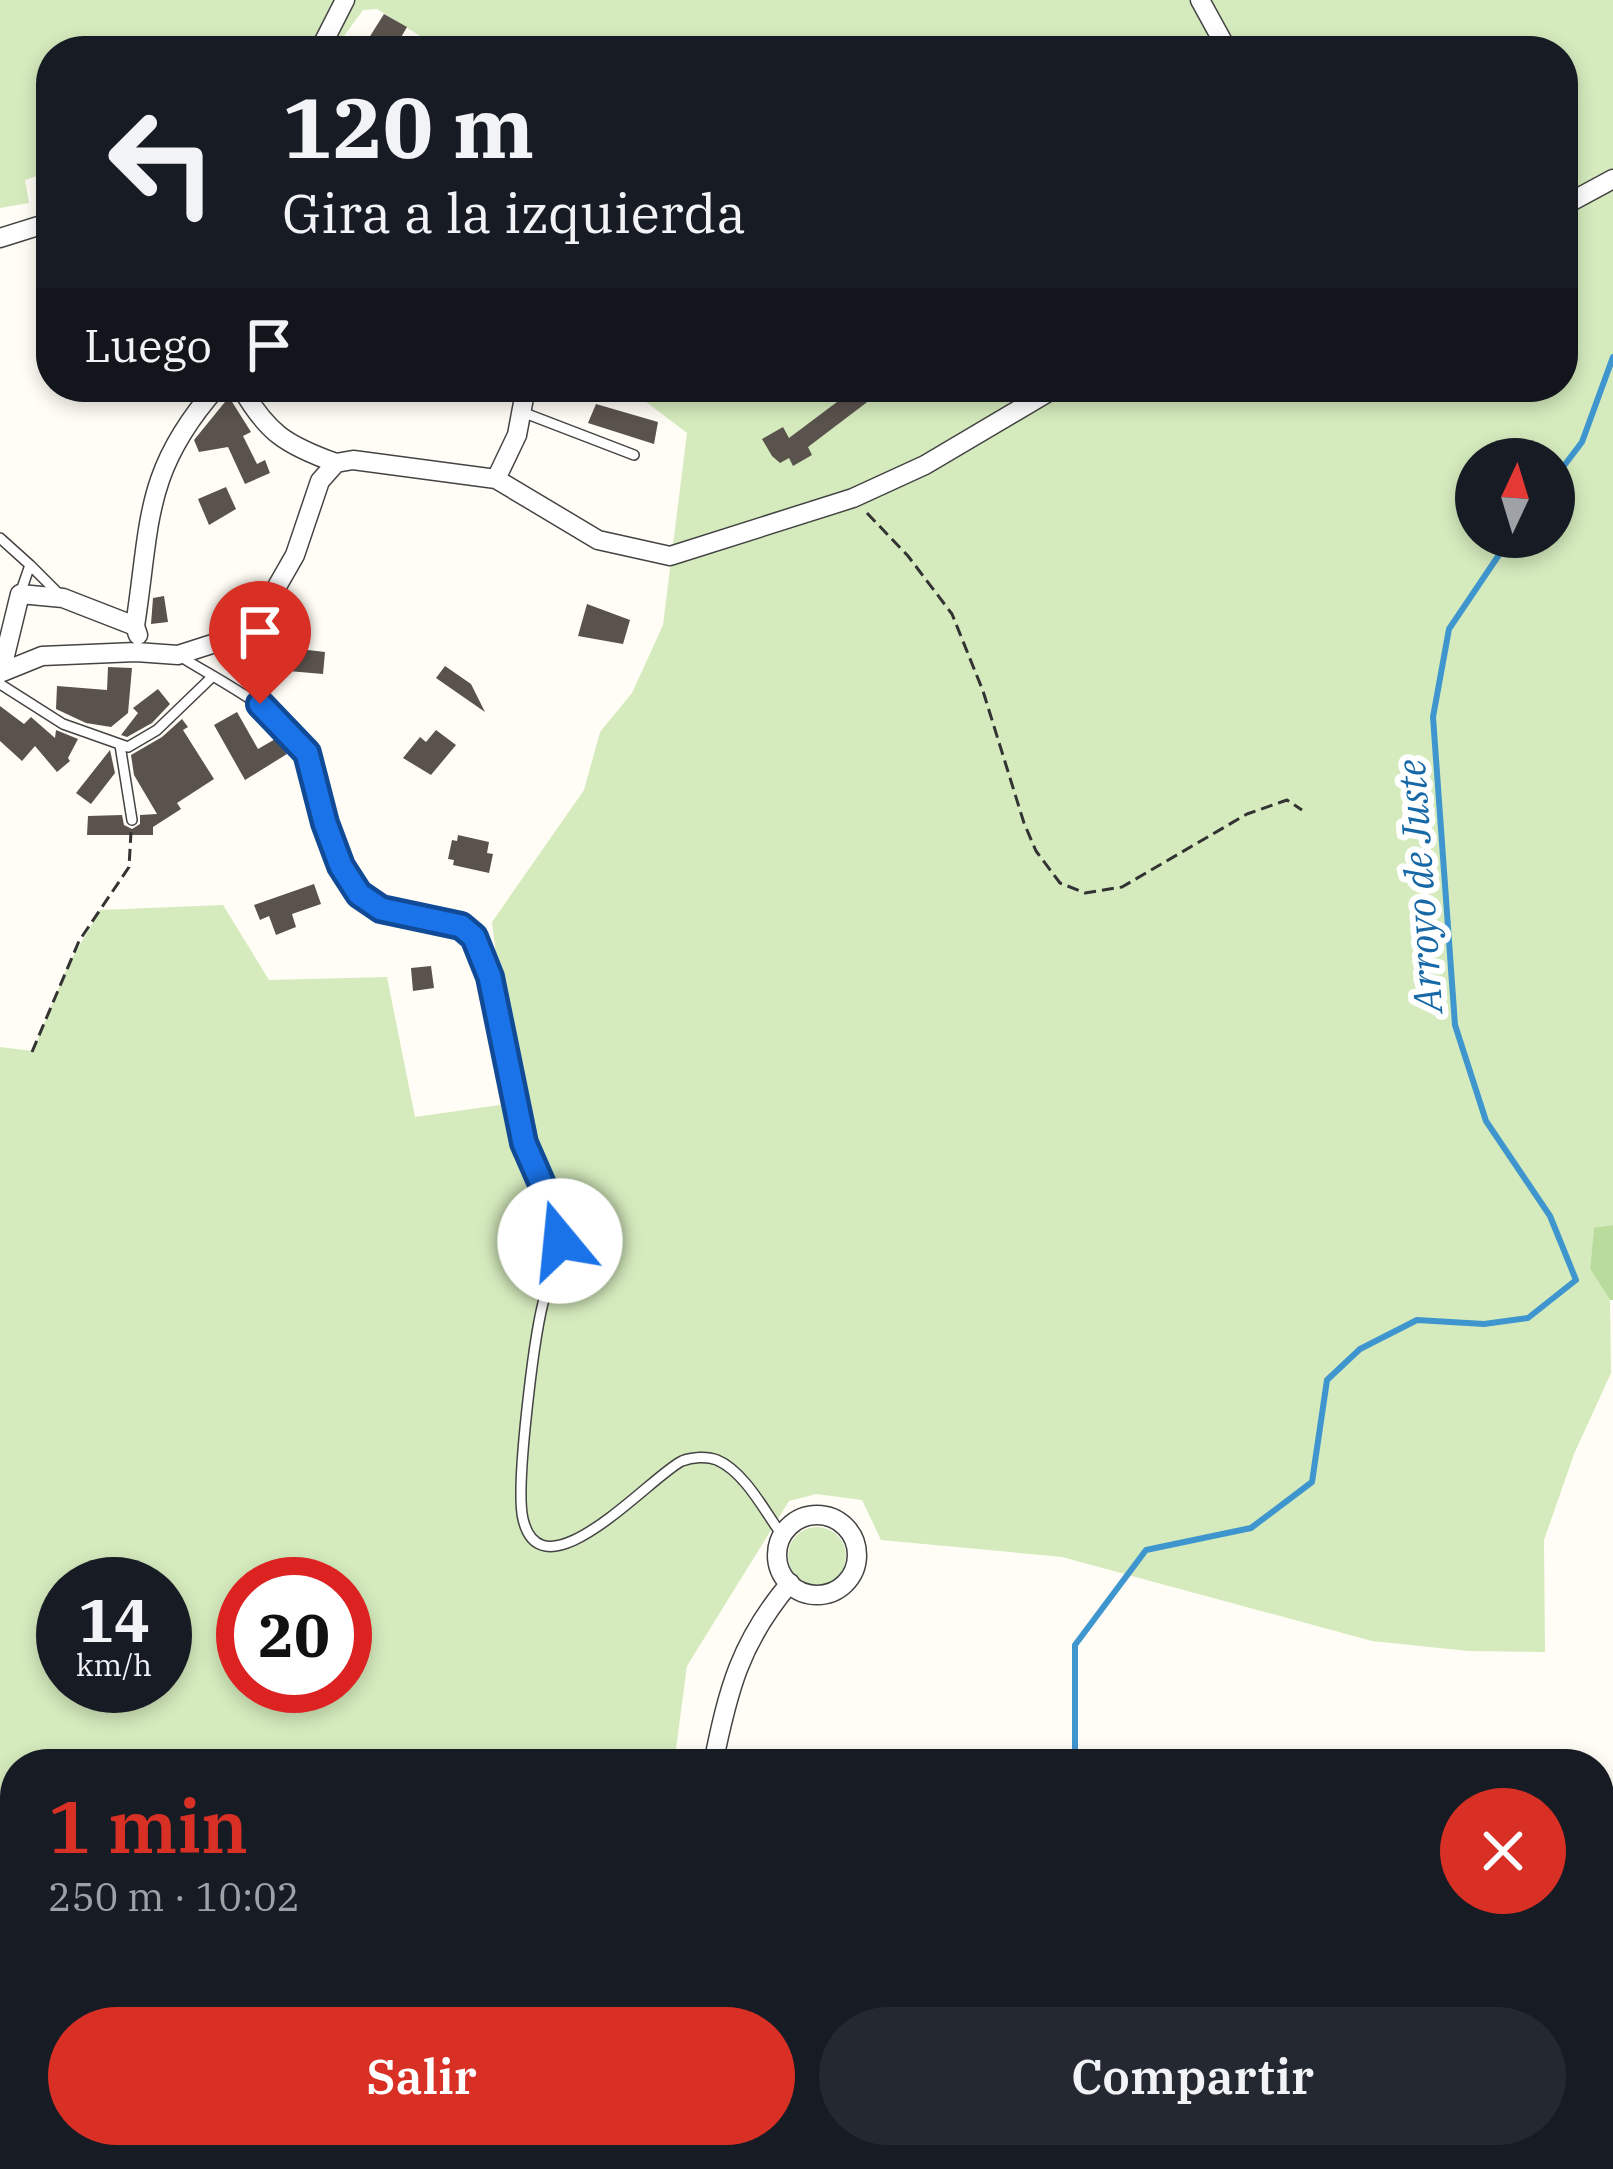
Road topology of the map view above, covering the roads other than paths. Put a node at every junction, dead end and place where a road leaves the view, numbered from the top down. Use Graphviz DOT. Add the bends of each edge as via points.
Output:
graph roads {
  1 [pos="344,0"];
  2 [pos="1200,0"];
  3 [pos="326,36"];
  4 [pos="1220,36"];
  5 [pos="1613,179"];
  6 [pos="1578,198"];
  7 [pos="36,227"];
  8 [pos="0,238"];
  9 [pos="204,402"];
  10 [pos="250,402"];
  11 [pos="524,402"];
  12 [pos="1032,402"];
  13 [pos="522,412"];
  14 [pos="634,455"];
  15 [pos="336,463"];
  16 [pos="496,479"];
  17 [pos="0,538"];
  18 [pos="30,565"];
  19 [pos="20,594"];
  20 [pos="63,598"];
  21 [pos="135,626"];
  22 [pos="136,652"];
  23 [pos="178,655"];
  24 [pos="1,672"];
  25 [pos="212,677"];
  26 [pos="0,684"];
  27 [pos="120,745"];
  28 [pos="132,820"];
  29 [pos="782,1535"];
  30 [pos="790,1583"];
  31 [pos="716,1749"];
  1 -- 3 [label="street"];
  2 -- 4 [label="street"];
  5 -- 6 [label="street"];
  7 -- 8 [label="street"];
  9 -- 21 [label="street" via="157,479"];
  10 -- 15 [label="street" via="292,447"];
  11 -- 13 [label="street"];
  12 -- 16 [label="street" via="853,498 670,556 598,540"];
  13 -- 14 [label="lane"];
  13 -- 16 [label="street"];
  15 -- 16 [label="street"];
  15 -- 23 [label="street" via="320,481 271,597 234,638"];
  17 -- 18 [label="lane"];
  18 -- 19 [label="lane"];
  18 -- 20 [label="lane"];
  19 -- 20 [label="street"];
  19 -- 24 [label="street"];
  20 -- 21 [label="street"];
  21 -- 22 [label="street"];
  22 -- 23 [label="street"];
  22 -- 24 [label="street" via="42,656"];
  23 -- 25 [label="lane"];
  25 -- 27 [label="lane" via="157,730"];
  25 -- 29 [label="lane" via="260,704 307,753 333,844 359,894 381,909 461,926 482,953 524,1143 560,1241 537,1335 520,1502 526,1532 554,1546 590,1534 668,1471 699,1457 736,1473"];
  26 -- 27 [label="lane" via="63,724"];
  27 -- 28 [label="lane"];
  29 -- 30 [label="street" via="778,1562"];
  29 -- 30 [label="street" via="807,1516 825,1516 846,1526 858,1559 835,1591 813,1595"];
  30 -- 31 [label="street" via="761,1618 730,1684"];
}
